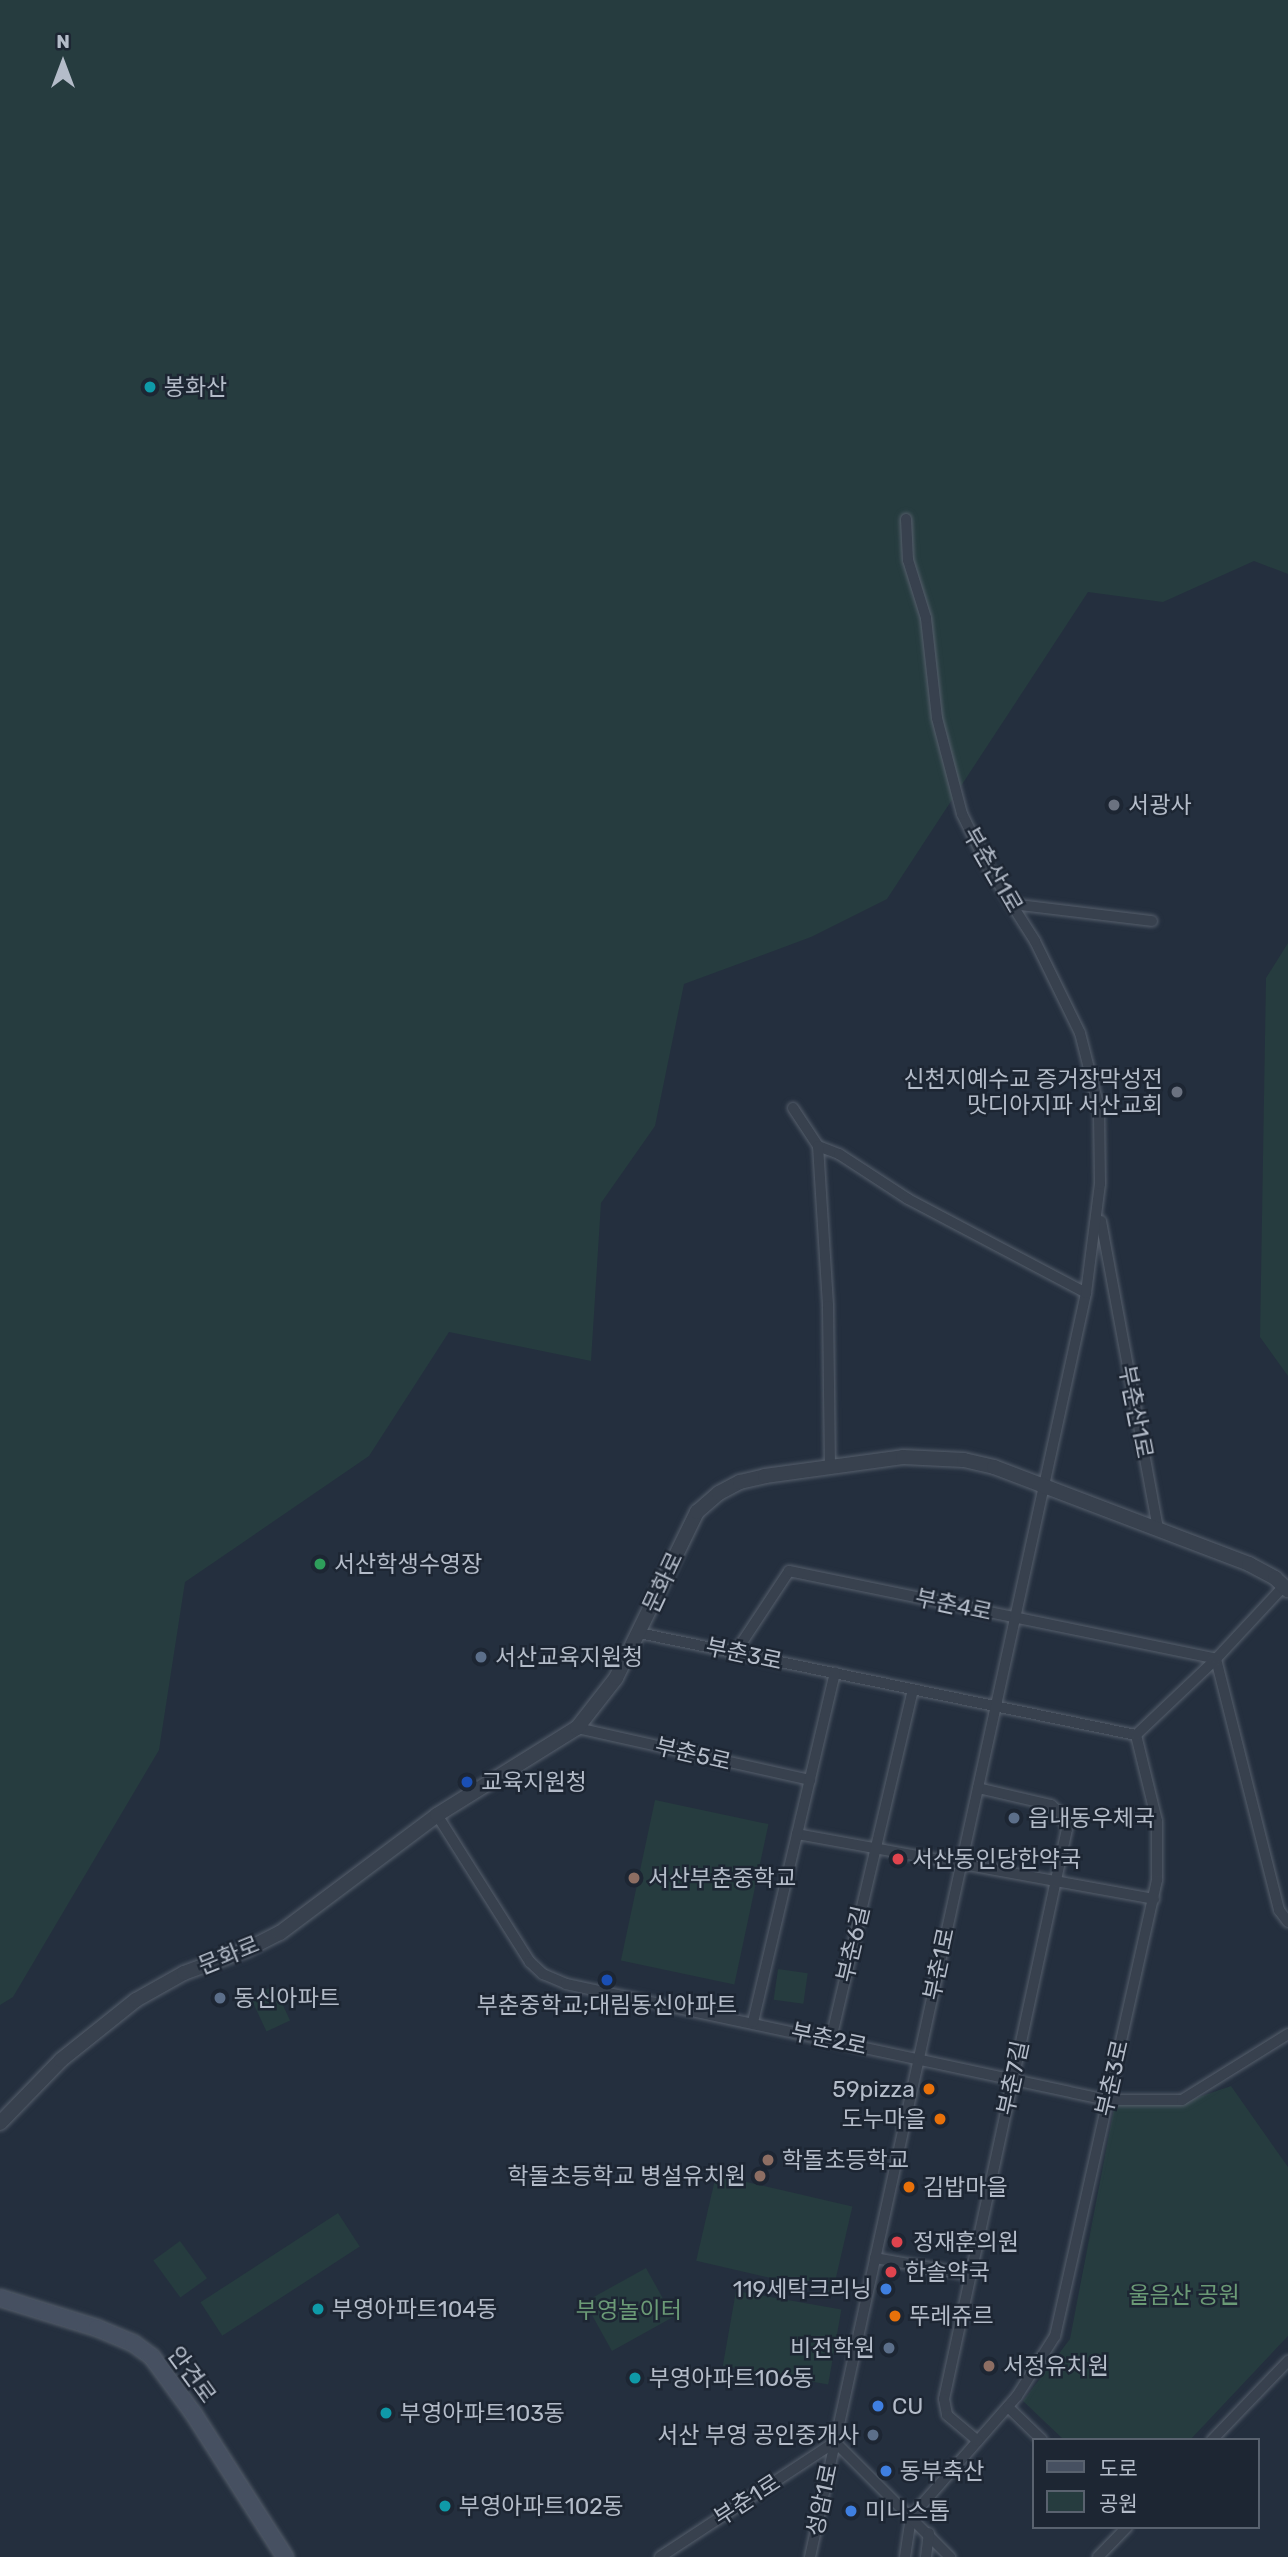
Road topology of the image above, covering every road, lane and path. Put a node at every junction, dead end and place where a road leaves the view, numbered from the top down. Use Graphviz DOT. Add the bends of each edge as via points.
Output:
graph roads {
  1 [pos="906,519"];
  2 [pos="1011,904"];
  3 [pos="1152,921"];
  4 [pos="793,1108"];
  5 [pos="818,1146"];
  6 [pos="1099,1211"];
  7 [pos="1086,1293"];
  8 [pos="830,1467"];
  9 [pos="1044,1486"];
  10 [pos="1158,1530"];
  11 [pos="1286,1588"];
  12 [pos="1015,1618"];
  13 [pos="639,1633"];
  14 [pos="735,1653"];
  15 [pos="1216,1659"];
  16 [pos="835,1673"];
  17 [pos="913,1689"];
  18 [pos="996,1706"];
  19 [pos="577,1728"];
  20 [pos="1136,1735"];
  21 [pos="810,1780"];
  22 [pos="978,1788"];
  23 [pos="437,1815"];
  24 [pos="797,1833"];
  25 [pos="875,1848"];
  26 [pos="961,1864"];
  27 [pos="1056,1881"];
  28 [pos="1154,1899"];
  29 [pos="1288,1922"];
  30 [pos="753,2022"];
  31 [pos="1288,2034"];
  32 [pos="831,2039"];
  33 [pos="919,2058"];
  34 [pos="1013,2079"];
  35 [pos="1107,2100"];
  36 [pos="0,2123"];
  37 [pos="875,2258"];
  38 [pos="971,2274"];
  39 [pos="0,2298"];
  40 [pos="1288,2362"];
  41 [pos="1008,2407"];
  42 [pos="1040,2438"];
  43 [pos="1214,2438"];
  44 [pos="978,2441"];
  45 [pos="835,2442"];
  46 [pos="911,2516"];
  47 [pos="1124,2529"];
  48 [pos="929,2533"];
  49 [pos="285,2557"];
  50 [pos="660,2557"];
  51 [pos="810,2557"];
  52 [pos="905,2557"];
  53 [pos="926,2557"];
  54 [pos="950,2557"];
  55 [pos="1098,2557"];
  1 -- 2 [label="street, 부춘산1로" via="908,560 926,618 937,718 962,814"];
  2 -- 3 [label="street"];
  2 -- 6 [label="street, 부춘산1로" via="1071,1011 1087,1056 1100,1121"];
  4 -- 5 [label="street"];
  5 -- 7 [label="street"];
  5 -- 8 [label="street" via="828,1306"];
  6 -- 7 [label="street, 부춘산1로"];
  6 -- 10 [label="street, 부춘산1로"];
  7 -- 9 [label="street, 부춘산1로"];
  8 -- 9 [label="street, 문화로" via="903,1457 943,1457 994,1467"];
  8 -- 13 [label="street, 문화로" via="749,1480 707,1502 693,1518"];
  9 -- 10 [label="street, 문화로"];
  9 -- 12 [label="street, 부춘1로"];
  10 -- 11 [label="street, 문화로" via="1249,1564"];
  11 -- 15 [label="street"];
  12 -- 14 [label="street, 부춘4로" via="787,1571"];
  12 -- 15 [label="street, 부춘4로"];
  12 -- 18 [label="street, 부춘1로"];
  13 -- 14 [label="street, 부춘3로"];
  13 -- 19 [label="street, 문화로" via="611,1685"];
  14 -- 16 [label="street, 부춘3로"];
  15 -- 20 [label="street"];
  15 -- 29 [label="street" via="1279,1910"];
  16 -- 17 [label="street, 부춘3로"];
  16 -- 21 [label="street"];
  17 -- 18 [label="street, 부춘3로"];
  17 -- 25 [label="street, 부춘6길"];
  18 -- 20 [label="street, 부춘3로"];
  18 -- 22 [label="street, 부춘1로"];
  19 -- 21 [label="street, 부춘5로"];
  19 -- 23 [label="street, 문화로"];
  20 -- 28 [label="street, 부춘3로" via="1159,1838"];
  21 -- 24 [label="street"];
  22 -- 26 [label="street, 부춘1로"];
  22 -- 27 [label="street, 부춘7길" via="1047,1803 1062,1815 1067,1829"];
  23 -- 30 [label="street, 부춘2로" via="527,1958 543,1973 582,1988"];
  23 -- 36 [label="street, 문화로" via="280,1933 184,1973 136,2000 61,2060"];
  24 -- 25 [label="street"];
  24 -- 30 [label="street"];
  25 -- 26 [label="street"];
  25 -- 32 [label="street, 부춘6길"];
  26 -- 27 [label="street"];
  26 -- 33 [label="street, 부춘1로"];
  27 -- 28 [label="street"];
  27 -- 34 [label="street, 부춘7길"];
  28 -- 35 [label="street, 부춘3로"];
  30 -- 32 [label="street, 부춘2로"];
  31 -- 35 [label="street, 부춘2로" via="1182,2100"];
  32 -- 33 [label="street, 부춘2로"];
  33 -- 34 [label="street, 부춘2로"];
  33 -- 37 [label="street, 부춘1로"];
  34 -- 35 [label="street, 부춘2로"];
  34 -- 38 [label="street, 부춘7길"];
  35 -- 41 [label="street, 부춘3로" via="1055,2336"];
  37 -- 38 [label="street"];
  37 -- 45 [label="street, 부춘1로"];
  38 -- 44 [label="street, 부춘7길" via="944,2403 947,2415"];
  39 -- 49 [label="main road, 안견로" via="97,2328 152,2357"];
  40 -- 43 [label="street"];
  41 -- 42 [label="street"];
  41 -- 44 [label="street, 부춘3로"];
  44 -- 46 [label="street, 부춘3로"];
  45 -- 46 [label="street"];
  45 -- 50 [label="street, 부춘1로"];
  45 -- 51 [label="street, 성암1로"];
  46 -- 48 [label="street"];
  46 -- 52 [label="street"];
  47 -- 55 [label="street"];
  48 -- 53 [label="street"];
  48 -- 54 [label="street"];
}
